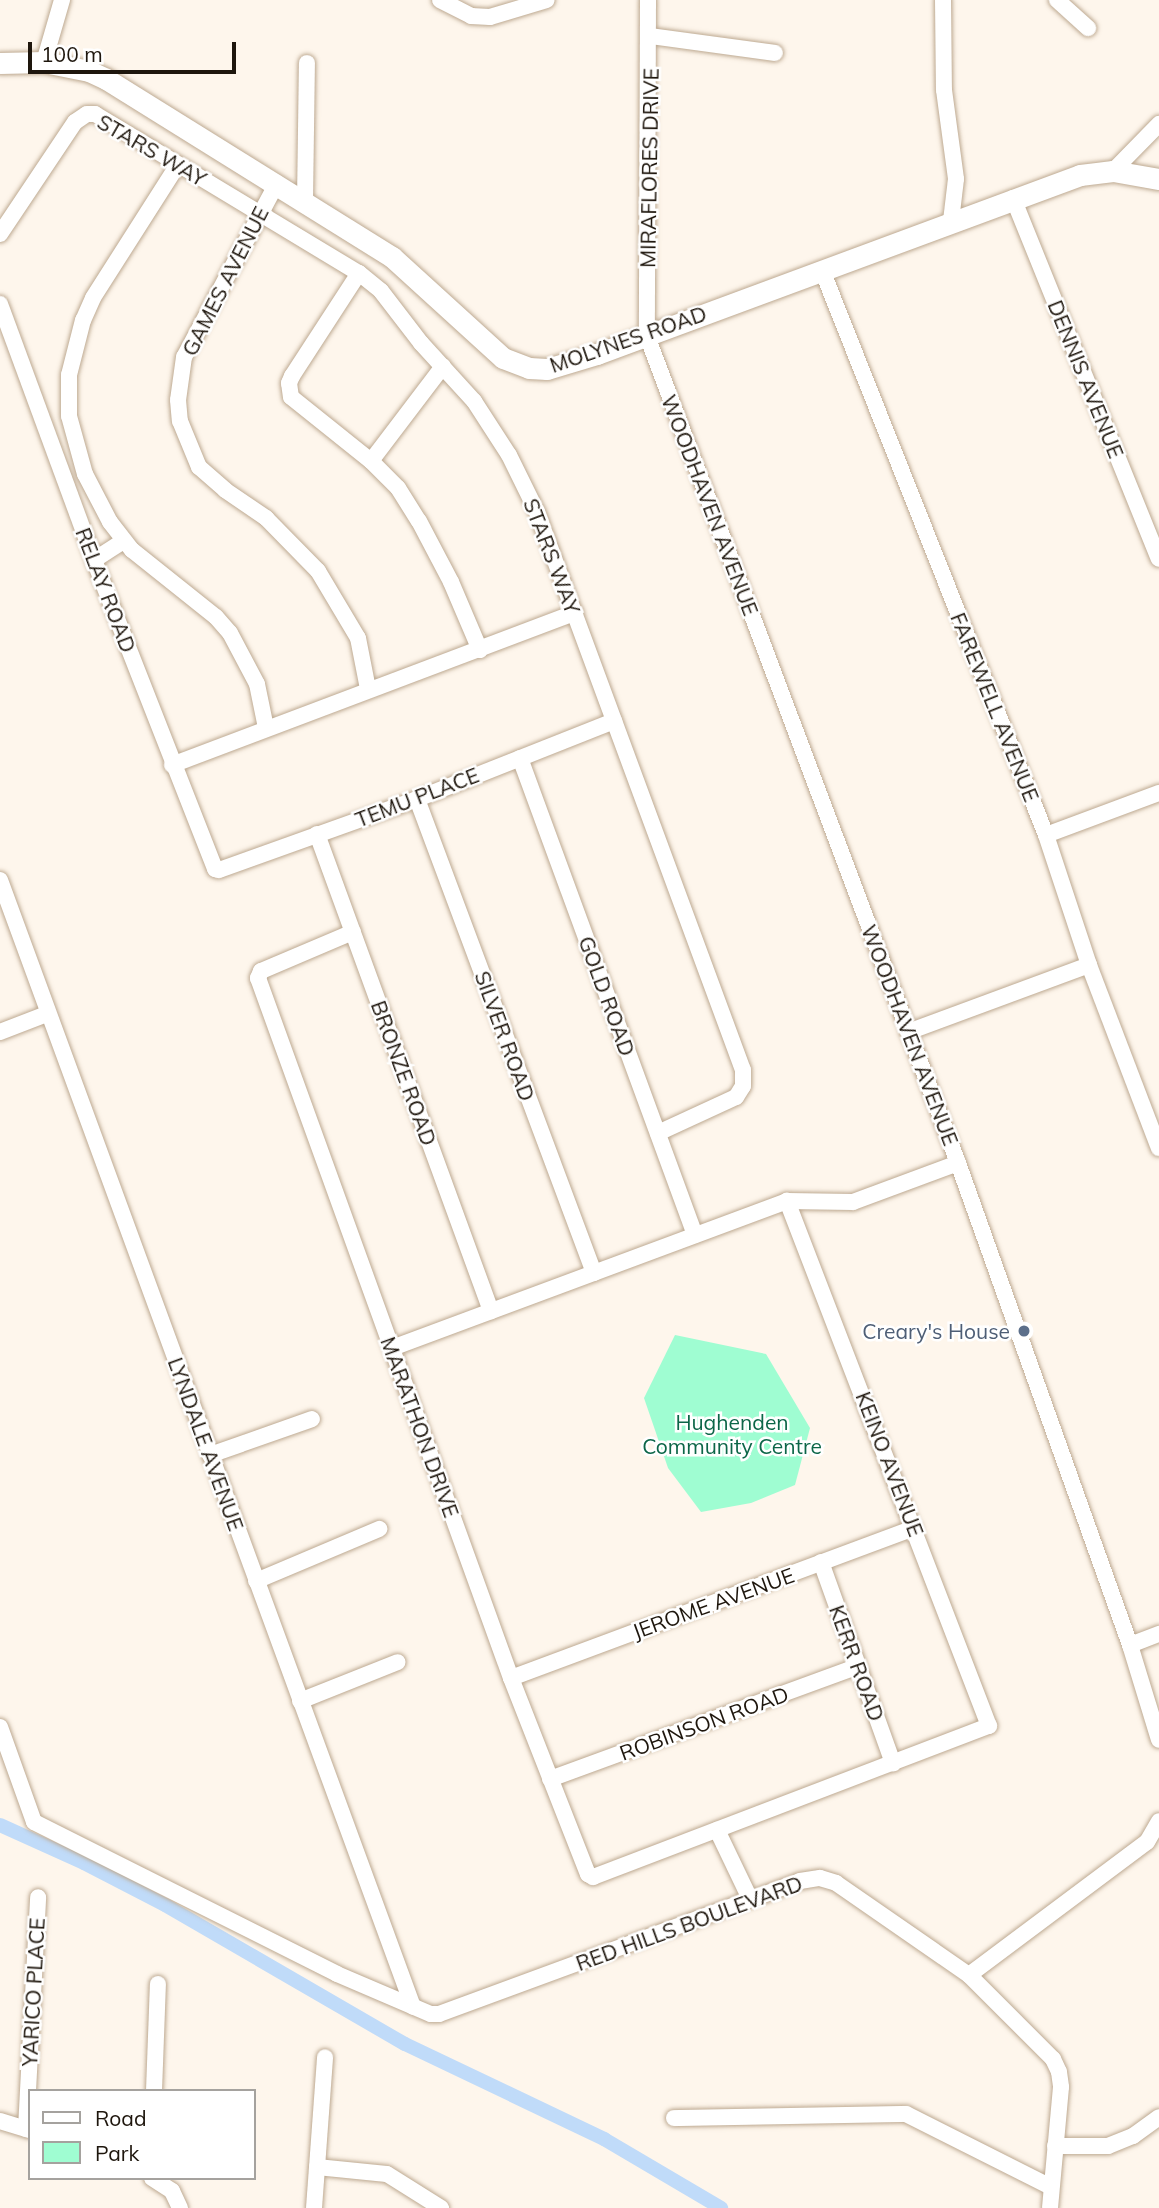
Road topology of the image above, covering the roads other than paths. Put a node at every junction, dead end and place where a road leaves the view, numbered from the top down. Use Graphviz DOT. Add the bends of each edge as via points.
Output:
graph roads {
  1 [pos="62,0"];
  2 [pos="440,0"];
  3 [pos="547,0"];
  4 [pos="648,0"];
  5 [pos="943,0"];
  6 [pos="1057,0"];
  7 [pos="1088,28"];
  8 [pos="650,37"];
  9 [pos="775,53"];
  10 [pos="44,62"];
  11 [pos="0,63"];
  12 [pos="307,63"];
  13 [pos="1159,124"];
  14 [pos="177,166"];
  15 [pos="1113,171"];
  16 [pos="1159,179"];
  17 [pos="277,183"];
  18 [pos="1013,198"];
  19 [pos="305,201"];
  20 [pos="260,213"];
  21 [pos="951,221"];
  22 [pos="0,234"];
  23 [pos="822,270"];
  24 [pos="359,273"];
  25 [pos="0,304"];
  26 [pos="647,336"];
  27 [pos="443,366"];
  28 [pos="68,403"];
  29 [pos="42,418"];
  30 [pos="371,461"];
  31 [pos="123,541"];
  32 [pos="1159,559"];
  33 [pos="94,560"];
  34 [pos="575,614"];
  35 [pos="480,650"];
  36 [pos="368,689"];
  37 [pos="614,721"];
  38 [pos="266,728"];
  39 [pos="520,758"];
  40 [pos="172,765"];
  41 [pos="1159,793"];
  42 [pos="417,799"];
  43 [pos="317,834"];
  44 [pos="1046,835"];
  45 [pos="219,870"];
  46 [pos="0,880"];
  47 [pos="353,933"];
  48 [pos="1089,965"];
  49 [pos="47,1014"];
  50 [pos="0,1032"];
  51 [pos="908,1032"];
  52 [pos="658,1133"];
  53 [pos="1159,1148"];
  54 [pos="958,1163"];
  55 [pos="787,1201"];
  56 [pos="695,1235"];
  57 [pos="594,1273"];
  58 [pos="491,1311"];
  59 [pos="391,1348"];
  60 [pos="312,1419"];
  61 [pos="210,1455"];
  62 [pos="915,1528"];
  63 [pos="379,1529"];
  64 [pos="821,1562"];
  65 [pos="256,1581"];
  66 [pos="1159,1634"];
  67 [pos="1130,1645"];
  68 [pos="398,1662"];
  69 [pos="858,1666"];
  70 [pos="511,1678"];
  71 [pos="300,1701"];
  72 [pos="0,1727"];
  73 [pos="1159,1740"];
  74 [pos="893,1763"];
  75 [pos="550,1779"];
  76 [pos="1159,1821"];
  77 [pos="718,1830"];
  78 [pos="593,1877"];
  79 [pos="37,1897"];
  80 [pos="750,1899"];
  81 [pos="969,1975"];
  82 [pos="158,1984"];
  83 [pos="413,2007"];
  84 [pos="325,2057"];
  85 [pos="30,2089"];
  86 [pos="154,2089"];
  87 [pos="1159,2117"];
  88 [pos="674,2118"];
  89 [pos="0,2121"];
  90 [pos="28,2129"];
  91 [pos="1055,2146"];
  92 [pos="317,2167"];
  93 [pos="155,2180"];
  94 [pos="1051,2187"];
  95 [pos="180,2208"];
  96 [pos="314,2208"];
  97 [pos="441,2208"];
  98 [pos="1050,2208"];
  1 -- 10 [label="street"];
  2 -- 3 [label="street" via="471,16 490,18"];
  4 -- 8 [label="street, MIRAFLORES DRIVE"];
  5 -- 21 [label="street" via="944,90 957,180"];
  6 -- 7 [label="street"];
  8 -- 9 [label="street"];
  8 -- 26 [label="street, MIRAFLORES DRIVE"];
  10 -- 11 [label="main road, MOLYNES ROAD"];
  10 -- 17 [label="main road, MOLYNES ROAD" via="106,79"];
  12 -- 19 [label="street"];
  13 -- 15 [label="street"];
  14 -- 20 [label="street, STARS WAY"];
  14 -- 22 [label="street, STARS WAY" via="105,119 87,114 75,122"];
  14 -- 28 [label="street" via="93,298 77,339"];
  15 -- 16 [label="main road, MOLYNES ROAD"];
  15 -- 18 [label="main road, MOLYNES ROAD" via="1080,175"];
  17 -- 19 [label="main road, MOLYNES ROAD"];
  17 -- 20 [label="street, GAMES AVENUE"];
  18 -- 21 [label="main road, MOLYNES ROAD"];
  18 -- 32 [label="street, DENNIS AVENUE"];
  19 -- 26 [label="main road, MOLYNES ROAD" via="392,257 503,359 518,366 547,369"];
  20 -- 24 [label="street, STARS WAY"];
  20 -- 36 [label="street, GAMES AVENUE" via="184,357 180,421 199,467 267,518 318,571 358,638"];
  21 -- 23 [label="main road, MOLYNES ROAD"];
  23 -- 26 [label="main road, MOLYNES ROAD"];
  23 -- 44 [label="street, FAREWELL AVENUE"];
  24 -- 27 [label="street, STARS WAY" via="381,291"];
  24 -- 30 [label="street" via="292,376 289,390 297,403"];
  25 -- 29 [label="street, RELAY ROAD"];
  26 -- 51 [label="street, WOODHAVEN AVENUE"];
  27 -- 30 [label="street"];
  27 -- 34 [label="street, STARS WAY" via="474,401 509,455 537,512"];
  28 -- 29 [label="street"];
  28 -- 31 [label="street" via="85,474"];
  29 -- 33 [label="street, RELAY ROAD"];
  30 -- 35 [label="street" via="398,488 419,521"];
  31 -- 33 [label="street"];
  31 -- 38 [label="street" via="216,617 230,634 257,684"];
  33 -- 40 [label="street, RELAY ROAD"];
  34 -- 35 [label="street"];
  34 -- 37 [label="street, STARS WAY"];
  35 -- 36 [label="street"];
  36 -- 38 [label="street"];
  37 -- 39 [label="street, TEMU PLACE"];
  37 -- 52 [label="street, STARS WAY" via="744,1078 736,1097"];
  38 -- 40 [label="street"];
  39 -- 42 [label="street, TEMU PLACE"];
  39 -- 52 [label="street, GOLD ROAD"];
  40 -- 45 [label="street, RELAY ROAD" via="212,866"];
  41 -- 44 [label="street"];
  42 -- 43 [label="street, TEMU PLACE"];
  42 -- 57 [label="street, SILVER ROAD"];
  43 -- 45 [label="street, TEMU PLACE"];
  43 -- 47 [label="street, BRONZE ROAD"];
  44 -- 48 [label="street, FAREWELL AVENUE"];
  46 -- 49 [label="street, LYNDALE AVENUE"];
  47 -- 58 [label="street, BRONZE ROAD"];
  47 -- 59 [label="street, MARATHON DRIVE" via="258,973"];
  48 -- 51 [label="street"];
  48 -- 53 [label="street, FAREWELL AVENUE"];
  49 -- 50 [label="street"];
  49 -- 61 [label="street, LYNDALE AVENUE"];
  51 -- 54 [label="street, WOODHAVEN AVENUE"];
  52 -- 56 [label="street, GOLD ROAD"];
  54 -- 55 [label="street" via="853,1202"];
  54 -- 67 [label="street, WOODHAVEN AVENUE"];
  55 -- 56 [label="street"];
  55 -- 62 [label="street, KEINO AVENUE"];
  56 -- 57 [label="street"];
  57 -- 58 [label="street"];
  58 -- 59 [label="street"];
  59 -- 70 [label="street, MARATHON DRIVE"];
  60 -- 61 [label="street"];
  61 -- 65 [label="street, LYNDALE AVENUE"];
  62 -- 64 [label="street, JEROME AVENUE"];
  62 -- 74 [label="street, KEINO AVENUE" via="989,1726"];
  63 -- 65 [label="street"];
  64 -- 69 [label="street, KERR ROAD"];
  64 -- 70 [label="street, JEROME AVENUE"];
  65 -- 71 [label="street, LYNDALE AVENUE"];
  66 -- 67 [label="street"];
  67 -- 73 [label="street, WOODHAVEN AVENUE"];
  68 -- 71 [label="street"];
  69 -- 74 [label="street, KERR ROAD"];
  69 -- 75 [label="street, ROBINSON ROAD"];
  70 -- 75 [label="street, MARATHON DRIVE"];
  71 -- 83 [label="street, LYNDALE AVENUE"];
  72 -- 83 [label="street, RED HILLS BOULEVARD" via="34,1822 325,1968"];
  74 -- 77 [label="street, KEINO AVENUE"];
  75 -- 78 [label="street, MARATHON DRIVE"];
  76 -- 81 [label="street" via="1147,1842"];
  77 -- 78 [label="street, KEINO AVENUE"];
  77 -- 80 [label="street"];
  79 -- 85 [label="street, YARICO PLACE"];
  80 -- 81 [label="street, RED HILLS BOULEVARD" via="800,1881 820,1878 835,1883"];
  80 -- 83 [label="street, RED HILLS BOULEVARD" via="439,2014"];
  81 -- 91 [label="street, RED HILLS BOULEVARD" via="1053,2059 1061,2087"];
  82 -- 86 [label="street"];
  84 -- 92 [label="street"];
  87 -- 91 [label="street" via="1133,2136 1108,2146"];
  88 -- 94 [label="street" via="905,2114"];
  89 -- 90 [label="street"];
  91 -- 94 [label="street, RED HILLS BOULEVARD"];
  92 -- 96 [label="street"];
  92 -- 97 [label="street" via="387,2174"];
  93 -- 95 [label="street" via="172,2191"];
  94 -- 98 [label="street, RED HILLS BOULEVARD"];
}
